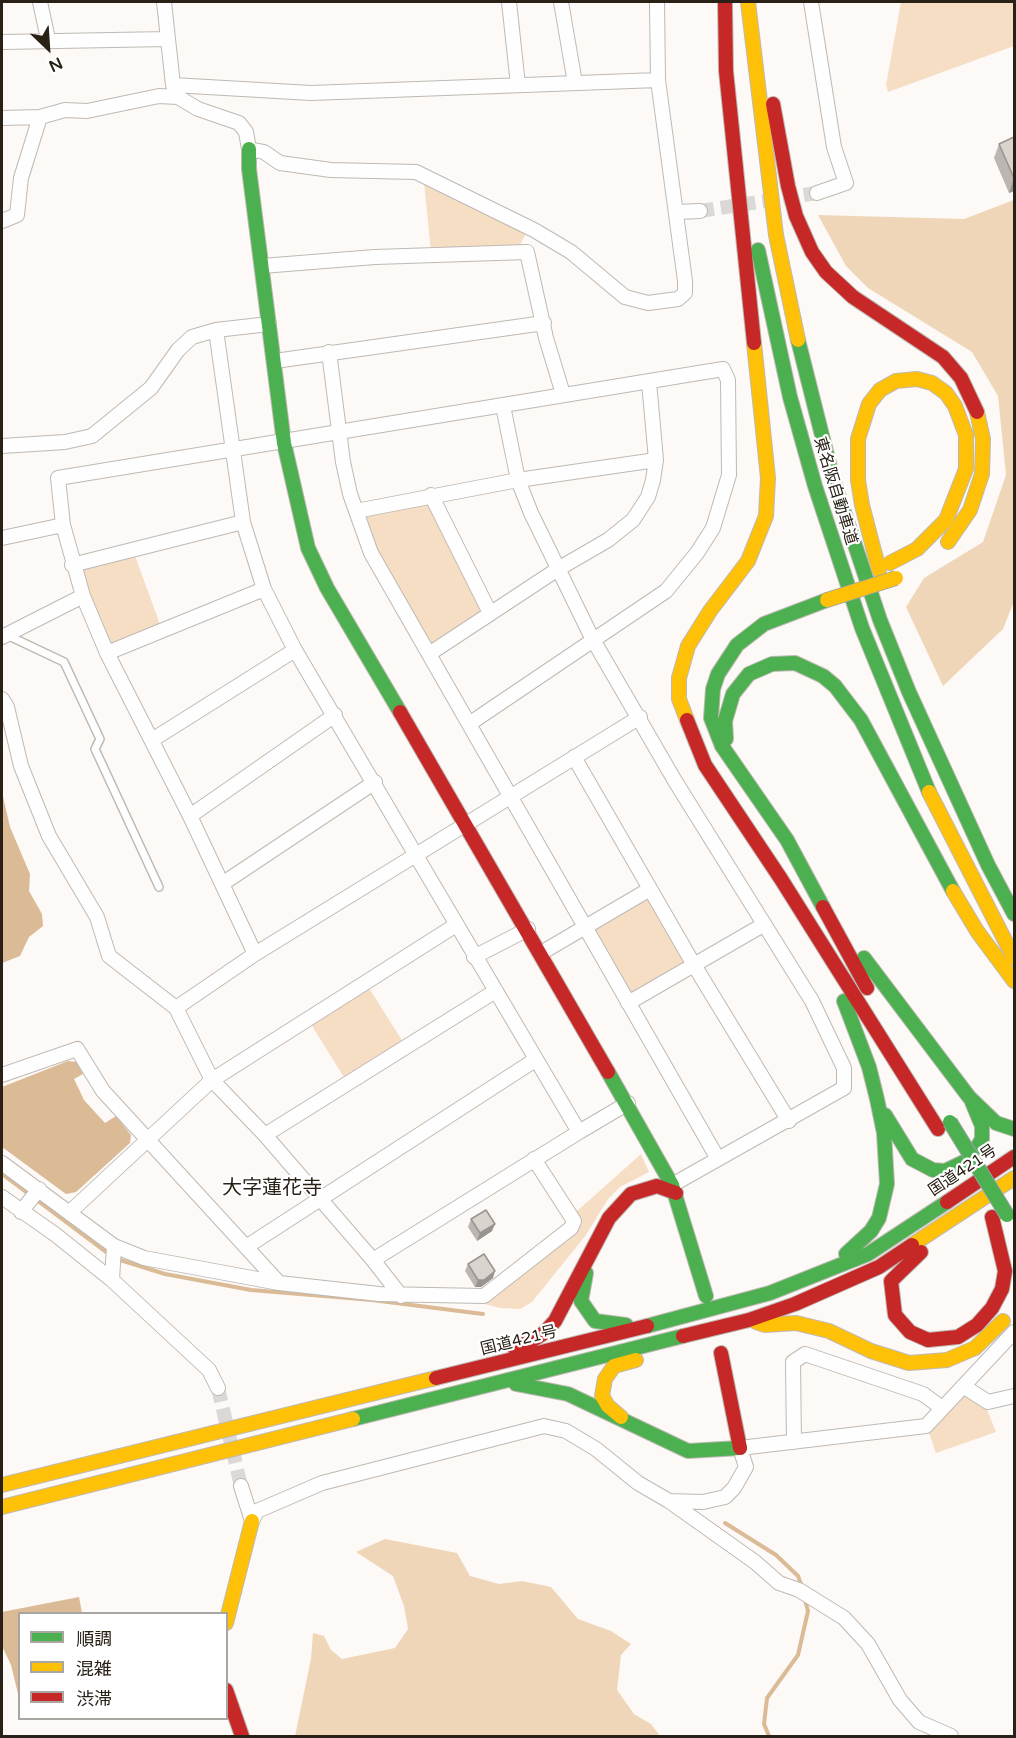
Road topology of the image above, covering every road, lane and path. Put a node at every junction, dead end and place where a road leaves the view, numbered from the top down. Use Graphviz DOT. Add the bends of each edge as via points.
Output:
graph roads {
  1 [pos="40,2"];
  2 [pos="164,2"];
  3 [pos="509,2"];
  4 [pos="561,2"];
  5 [pos="657,2"];
  6 [pos="726,2"];
  7 [pos="750,2"];
  8 [pos="811,2"];
  9 [pos="48,39"];
  10 [pos="168,39"];
  11 [pos="2,42"];
  12 [pos="658,80"];
  13 [pos="575,83"];
  14 [pos="518,85"];
  15 [pos="176,91"];
  16 [pos="40,117"];
  17 [pos="2,118"];
  18 [pos="249,149"];
  19 [pos="817,193"];
  20 [pos="700,211"];
  21 [pos="675,212"];
  22 [pos="2,221"];
  23 [pos="534,230"];
  24 [pos="527,252"];
  25 [pos="262,266"];
  26 [pos="544,323"];
  27 [pos="269,324"];
  28 [pos="216,330"];
  29 [pos="329,352"];
  30 [pos="275,361"];
  31 [pos="649,382"];
  32 [pos="563,394"];
  33 [pos="503,406"];
  34 [pos="339,431"];
  35 [pos="284,443"];
  36 [pos="2,446"];
  37 [pos="231,448"];
  38 [pos="656,460"];
  39 [pos="518,480"];
  40 [pos="431,495"];
  41 [pos="356,511"];
  42 [pos="243,522"];
  43 [pos="63,525"];
  44 [pos="2,538"];
  45 [pos="938,552"];
  46 [pos="72,565"];
  47 [pos="558,568"];
  48 [pos="901,575"];
  49 [pos="833,583"];
  50 [pos="264,589"];
  51 [pos="83,596"];
  52 [pos="891,608"];
  53 [pos="490,614"];
  54 [pos="4,636"];
  55 [pos="592,638"];
  56 [pos="295,650"];
  57 [pos="107,653"];
  58 [pos="429,654"];
  59 [pos="2,699"];
  60 [pos="694,702"];
  61 [pos="335,716"];
  62 [pos="640,717"];
  63 [pos="937,719"];
  64 [pos="469,723"];
  65 [pos="152,740"];
  66 [pos="574,757"];
  67 [pos="736,764"];
  68 [pos="705,765"];
  69 [pos="375,782"];
  70 [pos="511,799"];
  71 [pos="190,816"];
  72 [pos="467,825"];
  73 [pos="418,855"];
  74 [pos="803,870"];
  75 [pos="781,879"];
  76 [pos="222,884"];
  77 [pos="159,887"];
  78 [pos="650,889"];
  79 [pos="1014,906"];
  80 [pos="1014,914"];
  81 [pos="456,925"];
  82 [pos="763,925"];
  83 [pos="585,928"];
  84 [pos="528,929"];
  85 [pos="542,953"];
  86 [pos="255,954"];
  87 [pos="474,957"];
  88 [pos="1014,958"];
  89 [pos="694,965"];
  90 [pos="1014,981"];
  91 [pos="494,992"];
  92 [pos="628,1003"];
  93 [pos="176,1008"];
  94 [pos="535,1060"];
  95 [pos="2,1075"];
  96 [pos="212,1080"];
  97 [pos="969,1097"];
  98 [pos="877,1099"];
  99 [pos="627,1103"];
  100 [pos="789,1121"];
  101 [pos="944,1126"];
  102 [pos="1014,1129"];
  103 [pos="579,1132"];
  104 [pos="265,1136"];
  105 [pos="150,1140"];
  106 [pos="1014,1157"];
  107 [pos="534,1159"];
  108 [pos="718,1159"];
  109 [pos="2,1163"];
  110 [pos="1014,1178"];
  111 [pos="1014,1188"];
  112 [pos="39,1189"];
  113 [pos="674,1189"];
  114 [pos="2,1197"];
  115 [pos="318,1198"];
  116 [pos="21,1212"];
  117 [pos="70,1212"];
  118 [pos="609,1218"];
  119 [pos="1012,1233"];
  120 [pos="114,1246"];
  121 [pos="246,1247"];
  122 [pos="373,1260"];
  123 [pos="815,1277"];
  124 [pos="112,1280"];
  125 [pos="279,1283"];
  126 [pos="401,1296"];
  127 [pos="706,1296"];
  128 [pos="1011,1302"];
  129 [pos="749,1320"];
  130 [pos="652,1325"];
  131 [pos="765,1325"];
  132 [pos="1014,1332"];
  133 [pos="689,1336"];
  134 [pos="672,1350"];
  135 [pos="721,1353"];
  136 [pos="442,1377"];
  137 [pos="508,1380"];
  138 [pos="963,1386"];
  139 [pos="218,1388"];
  140 [pos="1014,1396"];
  141 [pos="942,1408"];
  142 [pos="628,1423"];
  143 [pos="794,1442"];
  144 [pos="740,1448"];
  145 [pos="2,1485"];
  146 [pos="241,1486"];
  147 [pos="669,1501"];
  148 [pos="2,1507"];
  149 [pos="252,1521"];
  150 [pos="228,1615"];
  151 [pos="228,1696"];
  152 [pos="242,1737"];
  153 [pos="951,1737"];
  1 -- 9 [label="street"];
  2 -- 10 [label="street"];
  3 -- 14 [label="street"];
  4 -- 13 [label="street"];
  5 -- 12 [label="street"];
  6 -- 68 [label="main road" via="726,71 768,478 766,516 758,540 748,561 698,630 682,663 679,699"];
  6 -- 88 [label="main road, 東名阪自動車道" via="756,239 790,397 815,486 889,700 924,782"];
  7 -- 45 [label="main road" via="788,186 812,252 826,272 853,297 943,357 961,378 976,410 984,458 978,490 961,526"];
  7 -- 80 [label="main road, 東名阪自動車道" via="776,235 809,391 833,479 880,620 909,692"];
  8 -- 19 [label="street" via="834,147 849,189"];
  9 -- 10 [label="street"];
  9 -- 11 [label="street"];
  10 -- 15 [label="street"];
  12 -- 13 [label="street"];
  12 -- 21 [label="street"];
  13 -- 14 [label="street"];
  14 -- 15 [label="street" via="311,93"];
  15 -- 16 [label="street"];
  15 -- 18 [label="street" via="198,110 239,123 246,132"];
  16 -- 17 [label="street"];
  16 -- 22 [label="street" via="21,178 17,215"];
  18 -- 23 [label="street" via="264,152 280,163 331,170 417,172"];
  18 -- 25 [label="main road"];
  20 -- 21 [label="street"];
  21 -- 23 [label="street" via="685,293 669,302 648,303 625,297 571,252"];
  23 -- 24 [label="street"];
  24 -- 25 [label="street" via="375,257"];
  24 -- 26 [label="street"];
  25 -- 27 [label="main road"];
  26 -- 29 [label="street"];
  26 -- 32 [label="street"];
  27 -- 28 [label="street"];
  27 -- 30 [label="main road"];
  28 -- 36 [label="street" via="192,337 151,387 92,436"];
  28 -- 37 [label="street"];
  29 -- 30 [label="street"];
  29 -- 34 [label="street"];
  30 -- 35 [label="main road"];
  31 -- 32 [label="street"];
  31 -- 38 [label="street"];
  31 -- 55 [label="street" via="723,369 728,380 731,460 725,495 713,528 682,574 666,591"];
  32 -- 33 [label="street"];
  33 -- 34 [label="street"];
  33 -- 39 [label="street"];
  34 -- 35 [label="street"];
  34 -- 41 [label="street"];
  35 -- 37 [label="street"];
  35 -- 72 [label="main road" via="308,548 322,578"];
  37 -- 42 [label="street"];
  37 -- 43 [label="street" via="58,478"];
  38 -- 39 [label="street"];
  38 -- 47 [label="street" via="648,497 633,520 608,540"];
  39 -- 40 [label="street"];
  39 -- 47 [label="street"];
  40 -- 41 [label="street"];
  40 -- 53 [label="street"];
  41 -- 58 [label="street" via="371,553"];
  42 -- 46 [label="street"];
  42 -- 50 [label="street"];
  43 -- 44 [label="street"];
  43 -- 46 [label="street"];
  46 -- 51 [label="street"];
  47 -- 53 [label="street"];
  47 -- 55 [label="street"];
  48 -- 67 [label="main road, bridge" via="782,615 737,645 718,674 711,718 722,746"];
  49 -- 52 [label="main road" via="890,563 917,549 946,520 966,469 966,435 956,406 939,388 917,379 897,381 880,390 866,412 858,439 862,505"];
  50 -- 56 [label="street"];
  50 -- 57 [label="street"];
  51 -- 54 [label="street"];
  51 -- 57 [label="street"];
  53 -- 58 [label="street"];
  54 -- 77 [label="lane" via="64,662 100,739 94,749"];
  55 -- 62 [label="street"];
  55 -- 64 [label="street"];
  56 -- 61 [label="street"];
  56 -- 65 [label="street"];
  57 -- 65 [label="street"];
  58 -- 64 [label="street"];
  59 -- 93 [label="street" via="21,766 49,836 96,917 109,956"];
  60 -- 68 [label="main road"];
  61 -- 69 [label="street"];
  61 -- 71 [label="street"];
  62 -- 66 [label="street"];
  62 -- 82 [label="street"];
  63 -- 79 [label="main road"];
  64 -- 70 [label="street"];
  65 -- 71 [label="street"];
  66 -- 70 [label="street"];
  66 -- 78 [label="street"];
  67 -- 74 [label="main road"];
  67 -- 90 [label="main road" via="728,747 725,721 733,694 749,674 783,663 806,667 823,676 861,720 950,886"];
  68 -- 75 [label="main road"];
  69 -- 73 [label="street"];
  69 -- 76 [label="street"];
  70 -- 72 [label="street"];
  70 -- 83 [label="street"];
  71 -- 76 [label="street"];
  72 -- 73 [label="street"];
  72 -- 84 [label="main road"];
  73 -- 81 [label="street"];
  73 -- 86 [label="street"];
  74 -- 97 [label="main road"];
  74 -- 101 [label="main road"];
  75 -- 98 [label="main road" via="843,998"];
  75 -- 101 [label="main road"];
  76 -- 86 [label="street"];
  78 -- 83 [label="street"];
  78 -- 89 [label="street"];
  81 -- 87 [label="street"];
  81 -- 96 [label="street"];
  82 -- 89 [label="street"];
  82 -- 100 [label="street" via="812,1001 846,1080 844,1088"];
  83 -- 85 [label="street"];
  83 -- 92 [label="street"];
  84 -- 85 [label="main road"];
  84 -- 87 [label="street"];
  85 -- 99 [label="main road"];
  86 -- 93 [label="street"];
  87 -- 91 [label="street"];
  89 -- 92 [label="street"];
  89 -- 100 [label="street"];
  91 -- 94 [label="street"];
  91 -- 104 [label="street"];
  92 -- 108 [label="street"];
  93 -- 96 [label="street"];
  94 -- 103 [label="street"];
  94 -- 115 [label="street"];
  95 -- 105 [label="street" via="77,1049 102,1091"];
  96 -- 104 [label="street"];
  96 -- 105 [label="street"];
  97 -- 98 [label="main road" via="982,1126 982,1139 970,1159 945,1171 933,1170 912,1159"];
  97 -- 102 [label="main road" via="996,1122"];
  98 -- 123 [label="main road" via="887,1162 885,1203 870,1231 855,1247"];
  99 -- 103 [label="street"];
  99 -- 113 [label="main road"];
  100 -- 108 [label="street"];
  101 -- 111 [label="main road" via="992,1217 1005,1270 1002,1290 977,1325 958,1337 928,1340 910,1332 895,1315 891,1281 920,1252"];
  101 -- 119 [label="main road, bridge" via="1007,1215"];
  103 -- 107 [label="street"];
  104 -- 115 [label="street"];
  105 -- 117 [label="street"];
  105 -- 121 [label="street"];
  106 -- 123 [label="main road, 国道421号" via="868,1254"];
  107 -- 122 [label="street"];
  107 -- 126 [label="street" via="574,1221 571,1228 484,1296"];
  108 -- 113 [label="street"];
  109 -- 112 [label="street"];
  110 -- 129 [label="main road, 国道421号" via="879,1267"];
  112 -- 116 [label="street"];
  112 -- 117 [label="street"];
  113 -- 118 [label="main road" via="657,1186 631,1194"];
  113 -- 127 [label="main road"];
  114 -- 116 [label="street"];
  115 -- 121 [label="street"];
  115 -- 122 [label="street"];
  116 -- 124 [label="street"];
  117 -- 120 [label="street"];
  118 -- 130 [label="main road" via="584,1279 581,1301 595,1321 613,1326"];
  118 -- 136 [label="main road" via="555,1321 544,1333"];
  120 -- 124 [label="street"];
  120 -- 125 [label="street" via="144,1258"];
  121 -- 125 [label="street"];
  122 -- 126 [label="street"];
  123 -- 130 [label="main road, 国道421号" via="717,1309"];
  124 -- 139 [label="street" via="209,1370"];
  125 -- 126 [label="street"];
  128 -- 131 [label="main road" via="1004,1320 975,1348 947,1360 909,1363 871,1351 830,1331 796,1323"];
  129 -- 131 [label="main road"];
  129 -- 133 [label="main road, 国道421号"];
  130 -- 136 [label="main road, 国道421号"];
  131 -- 134 [label="main road"];
  132 -- 138 [label="street"];
  133 -- 134 [label="main road"];
  133 -- 137 [label="main road, 国道421号"];
  134 -- 142 [label="main road" via="614,1366 605,1379 602,1396"];
  135 -- 144 [label="main road"];
  136 -- 145 [label="main road, 国道421号"];
  137 -- 142 [label="main road" via="527,1388 568,1394"];
  137 -- 148 [label="main road, 国道421号"];
  138 -- 140 [label="street" via="988,1402"];
  138 -- 141 [label="street"];
  141 -- 143 [label="street" via="926,1426"];
  141 -- 143 [label="street" via="923,1394 805,1354 793,1362"];
  142 -- 144 [label="main road" via="687,1450"];
  143 -- 144 [label="street"];
  144 -- 147 [label="street" via="746,1467 725,1497 703,1502"];
  146 -- 149 [label="street"];
  147 -- 149 [label="street" via="638,1484 596,1449 566,1431 544,1426 322,1483 257,1511"];
  147 -- 153 [label="street" via="779,1583 844,1618 861,1635 900,1700 919,1722"];
  149 -- 150 [label="main road"];
  151 -- 152 [label="main road"];
}
